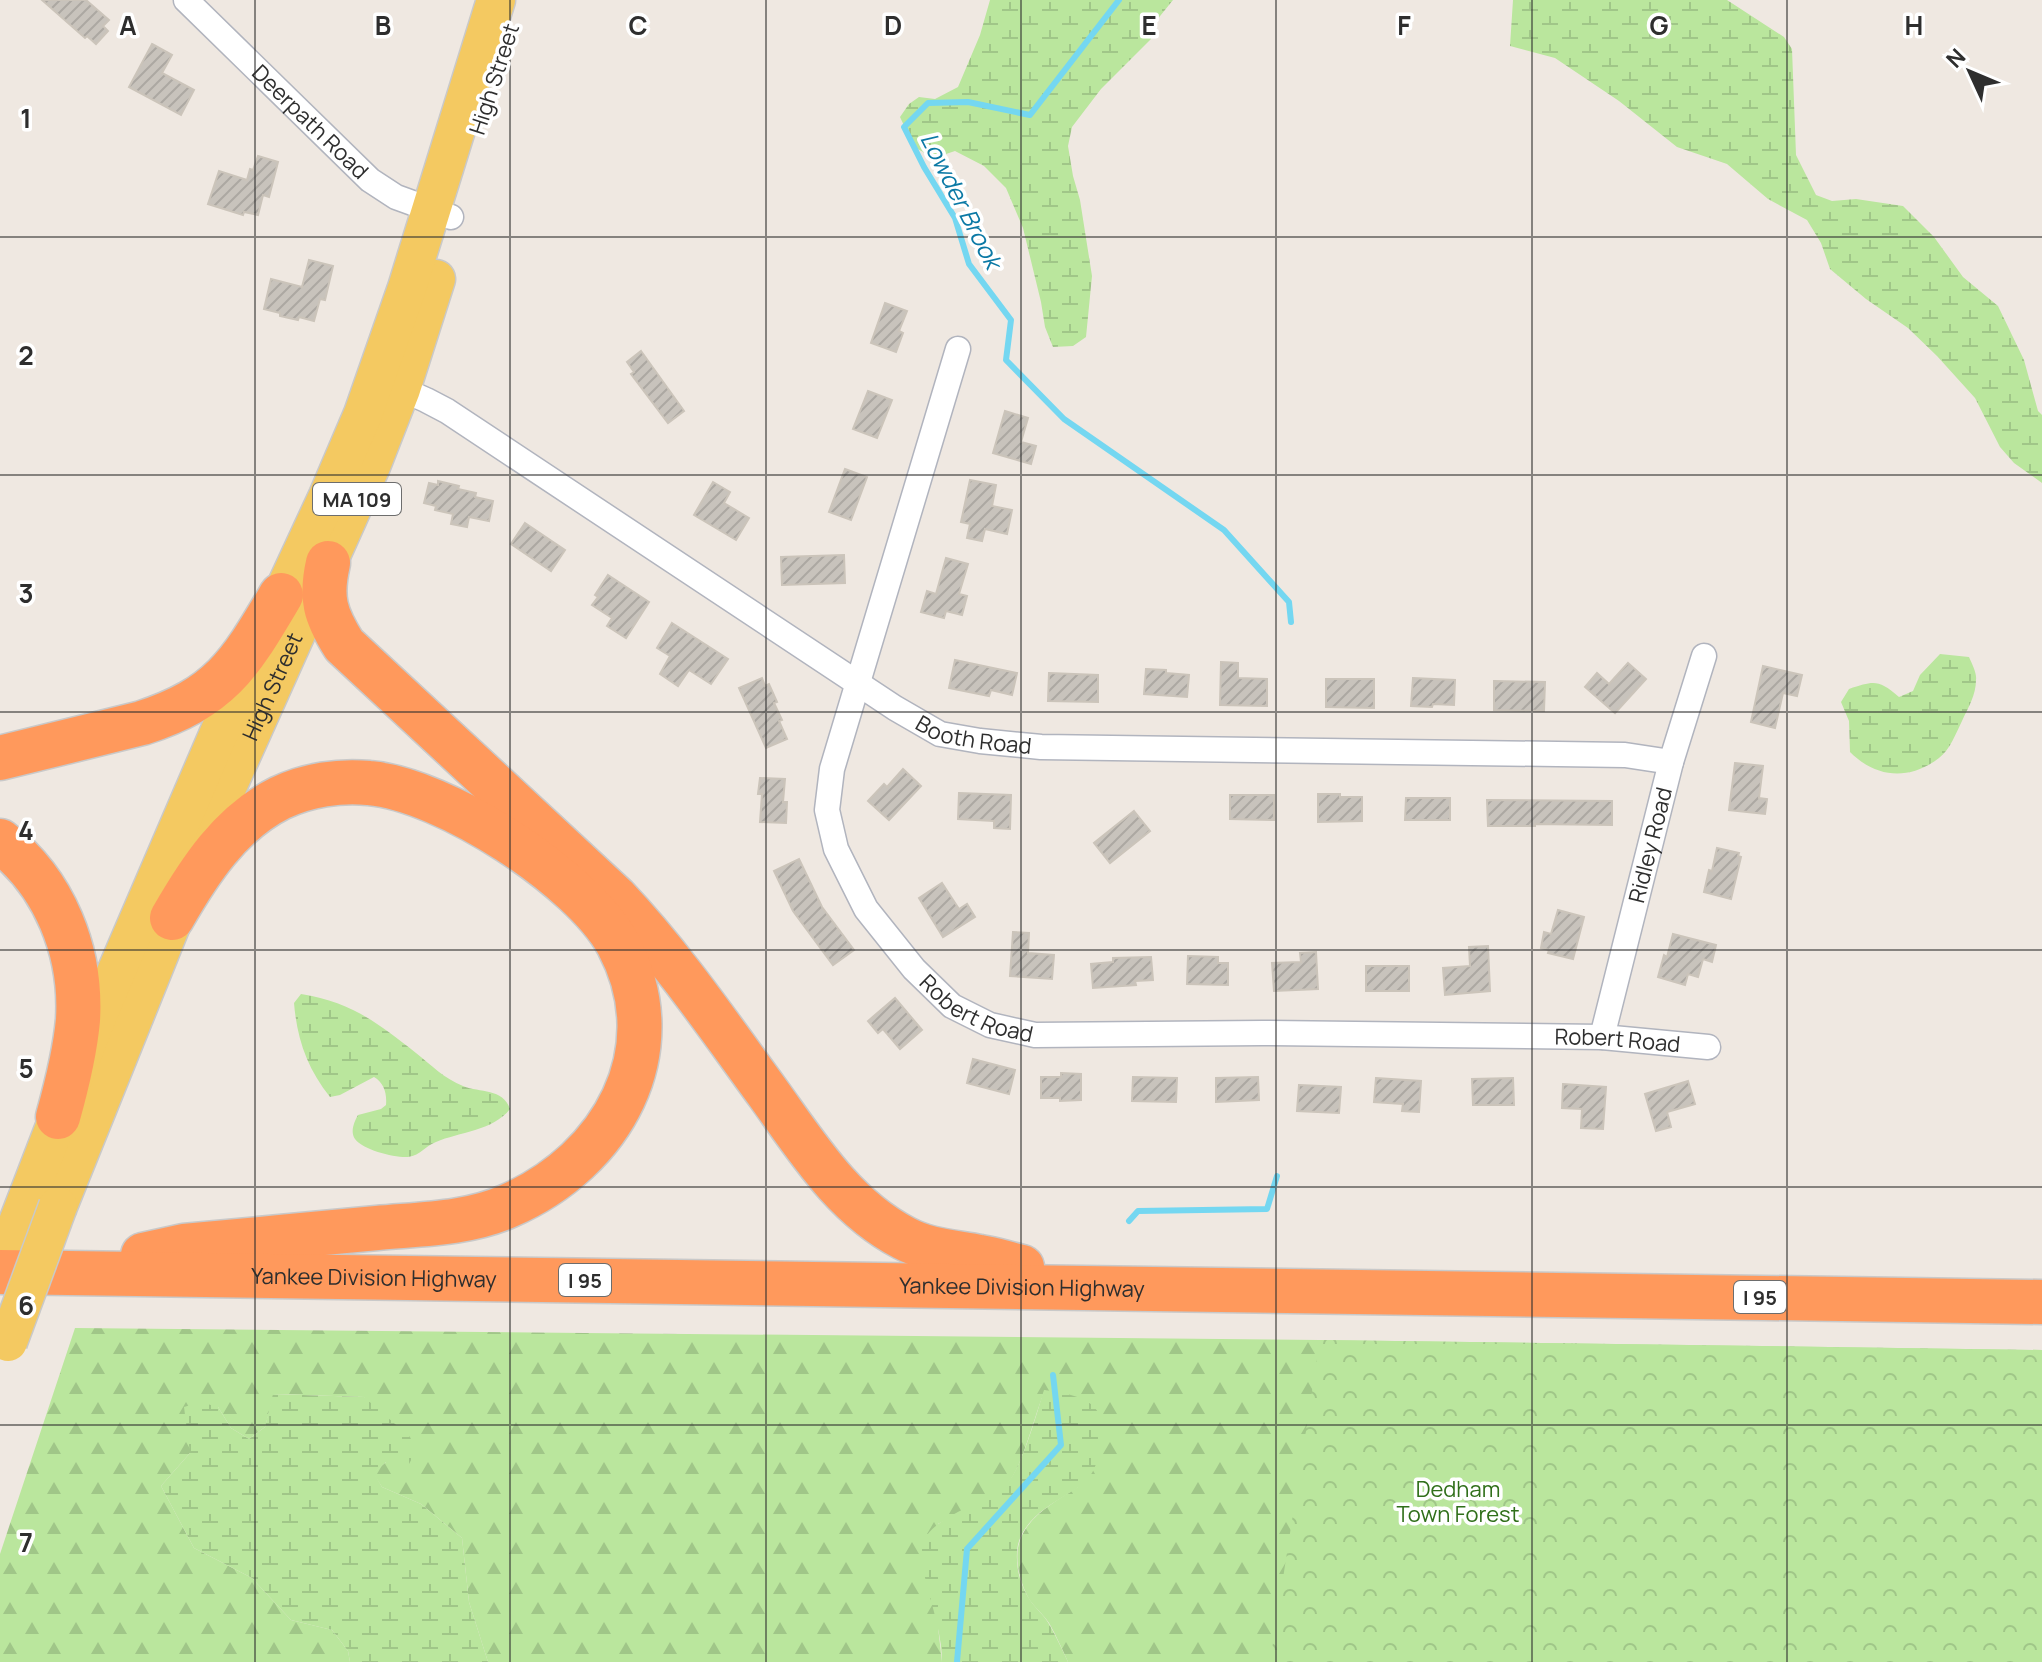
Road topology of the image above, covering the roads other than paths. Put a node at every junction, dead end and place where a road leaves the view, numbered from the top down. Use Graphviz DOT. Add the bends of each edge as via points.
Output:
graph roads {
  1 [pos="186,0"];
  2 [pos="496,0"];
  3 [pos="519,0"];
  4 [pos="440,214"];
  5 [pos="958,349"];
  6 [pos="388,384"];
  7 [pos="328,563"];
  8 [pos="281,595"];
  9 [pos="1704,656"];
  10 [pos="858,683"];
  11 [pos="0,758"];
  12 [pos="1671,762"];
  13 [pos="0,841"];
  14 [pos="172,918"];
  15 [pos="1602,1037"];
  16 [pos="1708,1047"];
  17 [pos="58,1117"];
  18 [pos="41,1206"];
  19 [pos="0,1271"];
  20 [pos="69,1273"];
  21 [pos="1101,1288"];
  22 [pos="2042,1302"];
  23 [pos="4,1354"];
  1 -- 4 [label="street, Deerpath Road" via="370,180"];
  2 -- 4 [label="main road, High Street / MA 109" via="450,151"];
  3 -- 4 [label="main road, High Street / MA 109"];
  4 -- 6 [label="main road, High Street / MA 109" via="407,288"];
  5 -- 10 [label="street, Robert Road"];
  6 -- 7 [label="main road, High Street / MA 109" via="371,466"];
  6 -- 8 [label="main road, High Street / MA 109" via="347,453"];
  6 -- 10 [label="street, Booth Road" via="447,411"];
  7 -- 14 [label="main road, High Street / MA 109"];
  7 -- 21 [label="highway" via="324,601 344,645 642,925 851,1201 919,1245"];
  8 -- 11 [label="highway" via="249,650 199,699 142,723"];
  8 -- 17 [label="main road, High Street / MA 109"];
  9 -- 12 [label="street, Ridley Road"];
  10 -- 12 [label="street, Booth Road" via="940,734 1041,747 1625,755"];
  10 -- 15 [label="street, Robert Road" via="832,769 827,810 836,849 866,909 914,969 952,1006 990,1025 1035,1035"];
  12 -- 15 [label="street, Ridley Road"];
  13 -- 17 [label="highway" via="34,873 64,926 73,955 78,1022"];
  14 -- 18 [label="main road, High Street / MA 109"];
  14 -- 20 [label="highway" via="224,842 280,799 316,786 367,782 417,794 529,855 598,917 617,943 634,987 639,1032 632,1078 619,1109 591,1149 539,1190 499,1210 454,1221 184,1246"];
  15 -- 16 [label="street, Robert Road"];
  17 -- 18 [label="main road, High Street / MA 109"];
  18 -- 19 [label="main road, High Street / MA 109"];
  18 -- 23 [label="main road, High Street / MA 109, bridge"];
  19 -- 20 [label="highway, Yankee Division Highway / I 95"];
  20 -- 21 [label="highway, Yankee Division Highway / I 95"];
  21 -- 22 [label="highway, Yankee Division Highway / I 95"];
}
